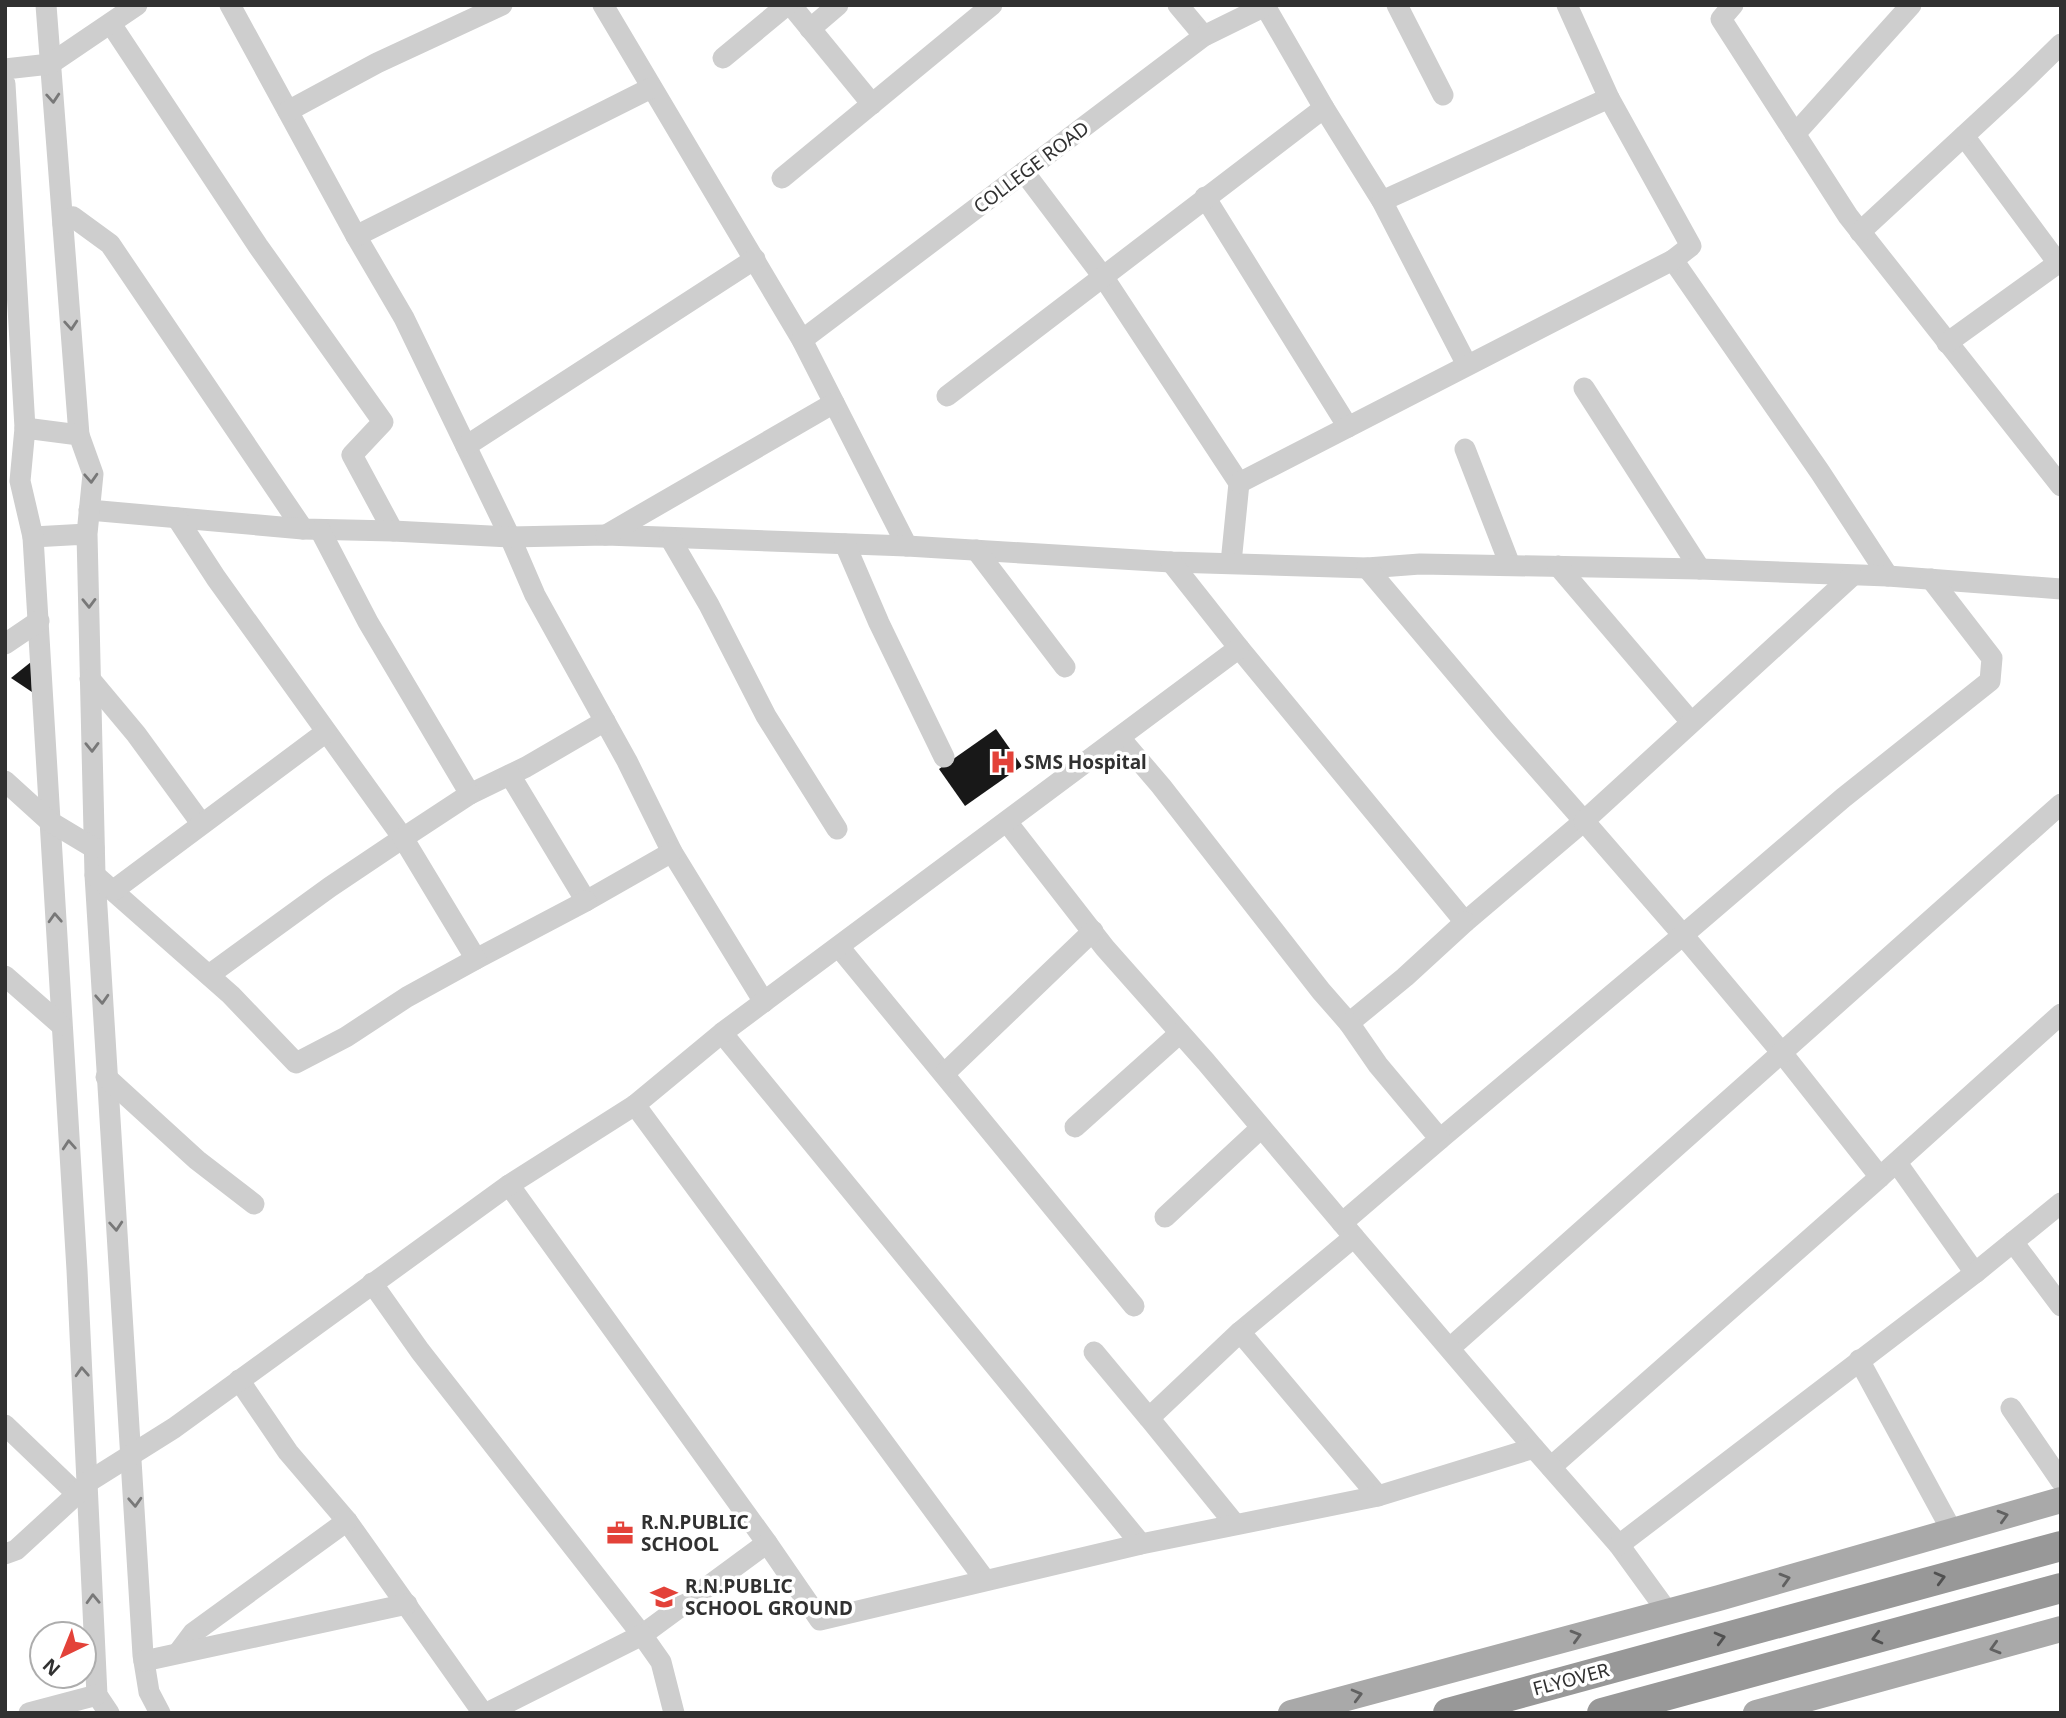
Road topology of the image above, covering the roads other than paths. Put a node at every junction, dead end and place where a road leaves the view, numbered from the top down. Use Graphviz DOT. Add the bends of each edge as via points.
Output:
graph roads {
  1 [pos="46,5"];
  2 [pos="137,5"];
  3 [pos="230,5"];
  4 [pos="502,5"];
  5 [pos="603,5"];
  6 [pos="789,5"];
  7 [pos="838,5"];
  8 [pos="992,5"];
  9 [pos="1178,5"];
  10 [pos="1397,5"];
  11 [pos="1567,5"];
  12 [pos="1910,5"];
  13 [pos="1266,6"];
  14 [pos="1723,10"];
  15 [pos="111,24"];
  16 [pos="810,29"];
  17 [pos="1204,36"];
  18 [pos="2061,44"];
  19 [pos="723,58"];
  20 [pos="50,64"];
  21 [pos="5,69"];
  22 [pos="5,84"];
  23 [pos="651,88"];
  24 [pos="1443,95"];
  25 [pos="1609,98"];
  26 [pos="872,104"];
  27 [pos="1324,108"];
  28 [pos="288,111"];
  29 [pos="1795,134"];
  30 [pos="1964,136"];
  31 [pos="1024,172"];
  32 [pos="782,178"];
  33 [pos="1205,197"];
  34 [pos="1381,201"];
  35 [pos="63,224"];
  36 [pos="1860,232"];
  37 [pos="356,236"];
  38 [pos="10,238"];
  39 [pos="755,260"];
  40 [pos="1673,260"];
  41 [pos="2060,262"];
  42 [pos="1104,278"];
  43 [pos="802,340"];
  44 [pos="1947,343"];
  45 [pos="1467,365"];
  46 [pos="1584,388"];
  47 [pos="947,396"];
  48 [pos="834,403"];
  49 [pos="1348,427"];
  50 [pos="26,428"];
  51 [pos="79,435"];
  52 [pos="466,446"];
  53 [pos="1465,449"];
  54 [pos="9,481"];
  55 [pos="1239,483"];
  56 [pos="2061,486"];
  57 [pos="89,510"];
  58 [pos="177,518"];
  59 [pos="311,530"];
  60 [pos="393,531"];
  61 [pos="87,534"];
  62 [pos="606,535"];
  63 [pos="33,537"];
  64 [pos="510,537"];
  65 [pos="670,538"];
  66 [pos="845,544"];
  67 [pos="908,546"];
  68 [pos="976,550"];
  69 [pos="1171,562"];
  70 [pos="1231,563"];
  71 [pos="1510,565"];
  72 [pos="1558,566"];
  73 [pos="1367,568"];
  74 [pos="1700,569"];
  75 [pos="1852,576"];
  76 [pos="1888,576"];
  77 [pos="1931,579"];
  78 [pos="2061,589"];
  79 [pos="39,621"];
  80 [pos="5,644"];
  81 [pos="1239,648"];
  82 [pos="1065,667"];
  83 [pos="90,679"];
  84 [pos="605,721"];
  85 [pos="1691,722"];
  86 [pos="326,732"];
  87 [pos="1120,738"];
  88 [pos="944,757"];
  89 [pos="510,775"];
  90 [pos="5,781"];
  91 [pos="470,794"];
  92 [pos="2061,804"];
  93 [pos="50,821"];
  94 [pos="1584,821"];
  95 [pos="1007,822"];
  96 [pos="201,823"];
  97 [pos="837,829"];
  98 [pos="403,838"];
  99 [pos="94,848"];
  100 [pos="672,852"];
  101 [pos="95,875"];
  102 [pos="114,890"];
  103 [pos="586,901"];
  104 [pos="1465,922"];
  105 [pos="1093,931"];
  106 [pos="1683,935"];
  107 [pos="839,947"];
  108 [pos="476,959"];
  109 [pos="209,975"];
  110 [pos="5,976"];
  111 [pos="764,1002"];
  112 [pos="2061,1014"];
  113 [pos="1349,1023"];
  114 [pos="61,1025"];
  115 [pos="722,1033"];
  116 [pos="1180,1033"];
  117 [pos="1782,1053"];
  118 [pos="944,1074"];
  119 [pos="106,1077"];
  120 [pos="635,1105"];
  121 [pos="1075,1127"];
  122 [pos="1261,1128"];
  123 [pos="1440,1139"];
  124 [pos="1897,1163"];
  125 [pos="1880,1177"];
  126 [pos="509,1185"];
  127 [pos="2061,1203"];
  128 [pos="254,1204"];
  129 [pos="1165,1217"];
  130 [pos="1348,1230"];
  131 [pos="2013,1242"];
  132 [pos="1975,1272"];
  133 [pos="372,1283"];
  134 [pos="1134,1306"];
  135 [pos="2061,1306"];
  136 [pos="1240,1332"];
  137 [pos="1450,1348"];
  138 [pos="1094,1352"];
  139 [pos="1859,1360"];
  140 [pos="239,1380"];
  141 [pos="2011,1408"];
  142 [pos="1149,1418"];
  143 [pos="5,1425"];
  144 [pos="1534,1448"];
  145 [pos="132,1453"];
  146 [pos="1551,1466"];
  147 [pos="2061,1481"];
  148 [pos="83,1488"];
  149 [pos="1378,1496"];
  150 [pos="2061,1500"];
  151 [pos="347,1521"];
  152 [pos="1235,1524"];
  153 [pos="1952,1531"];
  154 [pos="767,1543"];
  155 [pos="1141,1544"];
  156 [pos="1619,1545"];
  157 [pos="2061,1546"];
  158 [pos="5,1554"];
  159 [pos="985,1580"];
  160 [pos="2061,1588"];
  161 [pos="407,1604"];
  162 [pos="1667,1611"];
  163 [pos="2061,1629"];
  164 [pos="642,1635"];
  165 [pos="178,1653"];
  166 [pos="144,1661"];
  167 [pos="103,1704"];
  168 [pos="1794,1707"];
  169 [pos="29,1713"];
  170 [pos="160,1713"];
  171 [pos="485,1713"];
  172 [pos="674,1713"];
  173 [pos="1291,1713"];
  174 [pos="1448,1713"];
  175 [pos="1602,1713"];
  176 [pos="1756,1713"];
  1 -- 20 [label="street"];
  2 -- 15 [label="street"];
  3 -- 28 [label="street"];
  4 -- 28 [label="street" via="377,63"];
  5 -- 23 [label="street"];
  6 -- 16 [label="street"];
  6 -- 19 [label="street"];
  7 -- 16 [label="street"];
  8 -- 26 [label="street"];
  9 -- 17 [label="street"];
  10 -- 24 [label="street"];
  11 -- 25 [label="street"];
  12 -- 29 [label="street"];
  13 -- 17 [label="street, COLLEGE ROAD"];
  13 -- 27 [label="street"];
  14 -- 29 [label="street"];
  15 -- 20 [label="street"];
  15 -- 60 [label="street" via="258,246 383,422 352,455"];
  16 -- 26 [label="street"];
  17 -- 31 [label="street, COLLEGE ROAD"];
  18 -- 30 [label="street"];
  20 -- 21 [label="street"];
  20 -- 35 [label="street, one-way"];
  22 -- 38 [label="street"];
  23 -- 37 [label="street"];
  23 -- 39 [label="street"];
  25 -- 34 [label="street"];
  25 -- 40 [label="street" via="1691,246"];
  26 -- 32 [label="street"];
  27 -- 33 [label="street"];
  27 -- 34 [label="street"];
  28 -- 37 [label="street"];
  29 -- 36 [label="street"];
  30 -- 36 [label="street"];
  30 -- 41 [label="street"];
  31 -- 42 [label="street"];
  31 -- 43 [label="street, COLLEGE ROAD"];
  33 -- 42 [label="street"];
  33 -- 49 [label="street"];
  34 -- 45 [label="street"];
  35 -- 51 [label="street, one-way"];
  35 -- 59 [label="street" via="73,218 110,244"];
  36 -- 44 [label="street"];
  37 -- 52 [label="street" via="404,318"];
  38 -- 50 [label="street"];
  39 -- 43 [label="street"];
  39 -- 52 [label="street"];
  40 -- 45 [label="street"];
  40 -- 76 [label="street"];
  41 -- 44 [label="street"];
  42 -- 47 [label="street"];
  42 -- 55 [label="street"];
  43 -- 48 [label="street"];
  44 -- 56 [label="street"];
  45 -- 49 [label="street"];
  46 -- 74 [label="street"];
  48 -- 62 [label="street"];
  48 -- 67 [label="street"];
  49 -- 55 [label="street"];
  50 -- 51 [label="street"];
  50 -- 54 [label="street"];
  51 -- 57 [label="street, one-way" via="93,474"];
  52 -- 64 [label="street"];
  53 -- 71 [label="street"];
  54 -- 63 [label="street"];
  55 -- 70 [label="street"];
  57 -- 58 [label="street"];
  57 -- 61 [label="street"];
  58 -- 59 [label="street"];
  58 -- 86 [label="street"];
  59 -- 60 [label="street"];
  59 -- 91 [label="street"];
  60 -- 64 [label="street"];
  61 -- 63 [label="street"];
  61 -- 83 [label="street, one-way"];
  62 -- 64 [label="street"];
  62 -- 65 [label="street"];
  63 -- 79 [label="street"];
  64 -- 84 [label="street" via="535,595"];
  65 -- 66 [label="street"];
  65 -- 97 [label="street" via="766,716"];
  66 -- 67 [label="street"];
  66 -- 88 [label="street"];
  67 -- 68 [label="street"];
  68 -- 69 [label="street"];
  68 -- 82 [label="street"];
  69 -- 70 [label="street"];
  69 -- 81 [label="street"];
  70 -- 73 [label="street"];
  71 -- 72 [label="street"];
  71 -- 73 [label="street"];
  72 -- 74 [label="street"];
  72 -- 85 [label="street"];
  73 -- 94 [label="street"];
  74 -- 75 [label="street"];
  75 -- 76 [label="street"];
  75 -- 85 [label="street"];
  76 -- 77 [label="street"];
  77 -- 78 [label="street"];
  77 -- 106 [label="street" via="1992,657 1990,681"];
  79 -- 80 [label="street"];
  79 -- 93 [label="street"];
  81 -- 87 [label="street"];
  81 -- 104 [label="street"];
  83 -- 96 [label="street"];
  83 -- 99 [label="street, one-way"];
  84 -- 89 [label="street"];
  84 -- 100 [label="street"];
  85 -- 94 [label="street"];
  86 -- 96 [label="street"];
  86 -- 98 [label="street"];
  87 -- 95 [label="street"];
  87 -- 113 [label="street"];
  89 -- 91 [label="street"];
  89 -- 103 [label="street"];
  90 -- 93 [label="street"];
  91 -- 98 [label="street"];
  92 -- 117 [label="street"];
  93 -- 99 [label="street"];
  114 -- 93 [label="street, one-way"];
  94 -- 104 [label="street"];
  94 -- 106 [label="street"];
  95 -- 105 [label="street"];
  95 -- 107 [label="street"];
  96 -- 102 [label="street"];
  98 -- 108 [label="street"];
  98 -- 109 [label="street"];
  99 -- 101 [label="street"];
  100 -- 103 [label="street"];
  100 -- 111 [label="street"];
  101 -- 102 [label="street"];
  101 -- 119 [label="street, one-way"];
  102 -- 109 [label="street"];
  103 -- 108 [label="street"];
  104 -- 113 [label="street"];
  105 -- 116 [label="street"];
  105 -- 118 [label="street"];
  106 -- 117 [label="street"];
  106 -- 123 [label="street"];
  107 -- 111 [label="street"];
  107 -- 118 [label="street"];
  108 -- 109 [label="street" via="296,1063"];
  110 -- 114 [label="street"];
  111 -- 115 [label="street"];
  112 -- 124 [label="street"];
  113 -- 123 [label="street"];
  148 -- 114 [label="street, one-way"];
  115 -- 120 [label="street"];
  115 -- 155 [label="street"];
  116 -- 121 [label="street"];
  116 -- 122 [label="street"];
  117 -- 125 [label="street"];
  117 -- 137 [label="street"];
  118 -- 134 [label="street"];
  119 -- 128 [label="street"];
  119 -- 145 [label="street, one-way"];
  120 -- 126 [label="street"];
  120 -- 159 [label="street"];
  122 -- 129 [label="street"];
  122 -- 130 [label="street"];
  123 -- 130 [label="street"];
  124 -- 125 [label="street"];
  124 -- 132 [label="street"];
  125 -- 146 [label="street"];
  126 -- 133 [label="street"];
  126 -- 154 [label="street"];
  127 -- 131 [label="street"];
  130 -- 136 [label="street"];
  130 -- 137 [label="street"];
  131 -- 132 [label="street"];
  131 -- 135 [label="street"];
  132 -- 139 [label="street"];
  133 -- 140 [label="street"];
  133 -- 164 [label="street"];
  136 -- 142 [label="street"];
  136 -- 149 [label="street"];
  137 -- 144 [label="street"];
  138 -- 142 [label="street"];
  139 -- 153 [label="street"];
  139 -- 156 [label="street"];
  140 -- 145 [label="street"];
  140 -- 151 [label="street" via="288,1452"];
  141 -- 147 [label="street"];
  142 -- 152 [label="street"];
  143 -- 148 [label="street"];
  144 -- 146 [label="street"];
  144 -- 149 [label="street"];
  145 -- 148 [label="street"];
  145 -- 166 [label="street, one-way"];
  146 -- 156 [label="street"];
  148 -- 158 [label="street" via="16,1550"];
  167 -- 148 [label="street, one-way"];
  149 -- 152 [label="street"];
  153 -- 150 [label="main road, one-way"];
  151 -- 161 [label="street"];
  151 -- 165 [label="street" via="193,1633"];
  152 -- 155 [label="street"];
  162 -- 153 [label="main road, one-way"];
  154 -- 159 [label="street" via="820,1620"];
  154 -- 164 [label="street"];
  155 -- 159 [label="street"];
  156 -- 162 [label="street"];
  174 -- 157 [label="highway, FLYOVER, one-way"];
  160 -- 175 [label="highway, one-way"];
  161 -- 165 [label="street"];
  161 -- 171 [label="street"];
  173 -- 162 [label="main road, one-way"];
  163 -- 168 [label="main road, one-way"];
  164 -- 171 [label="street"];
  164 -- 172 [label="street" via="661,1662"];
  165 -- 166 [label="street"];
  166 -- 170 [label="street" via="149,1692"];
  167 -- 169 [label="street"];
  168 -- 176 [label="main road"];
}
